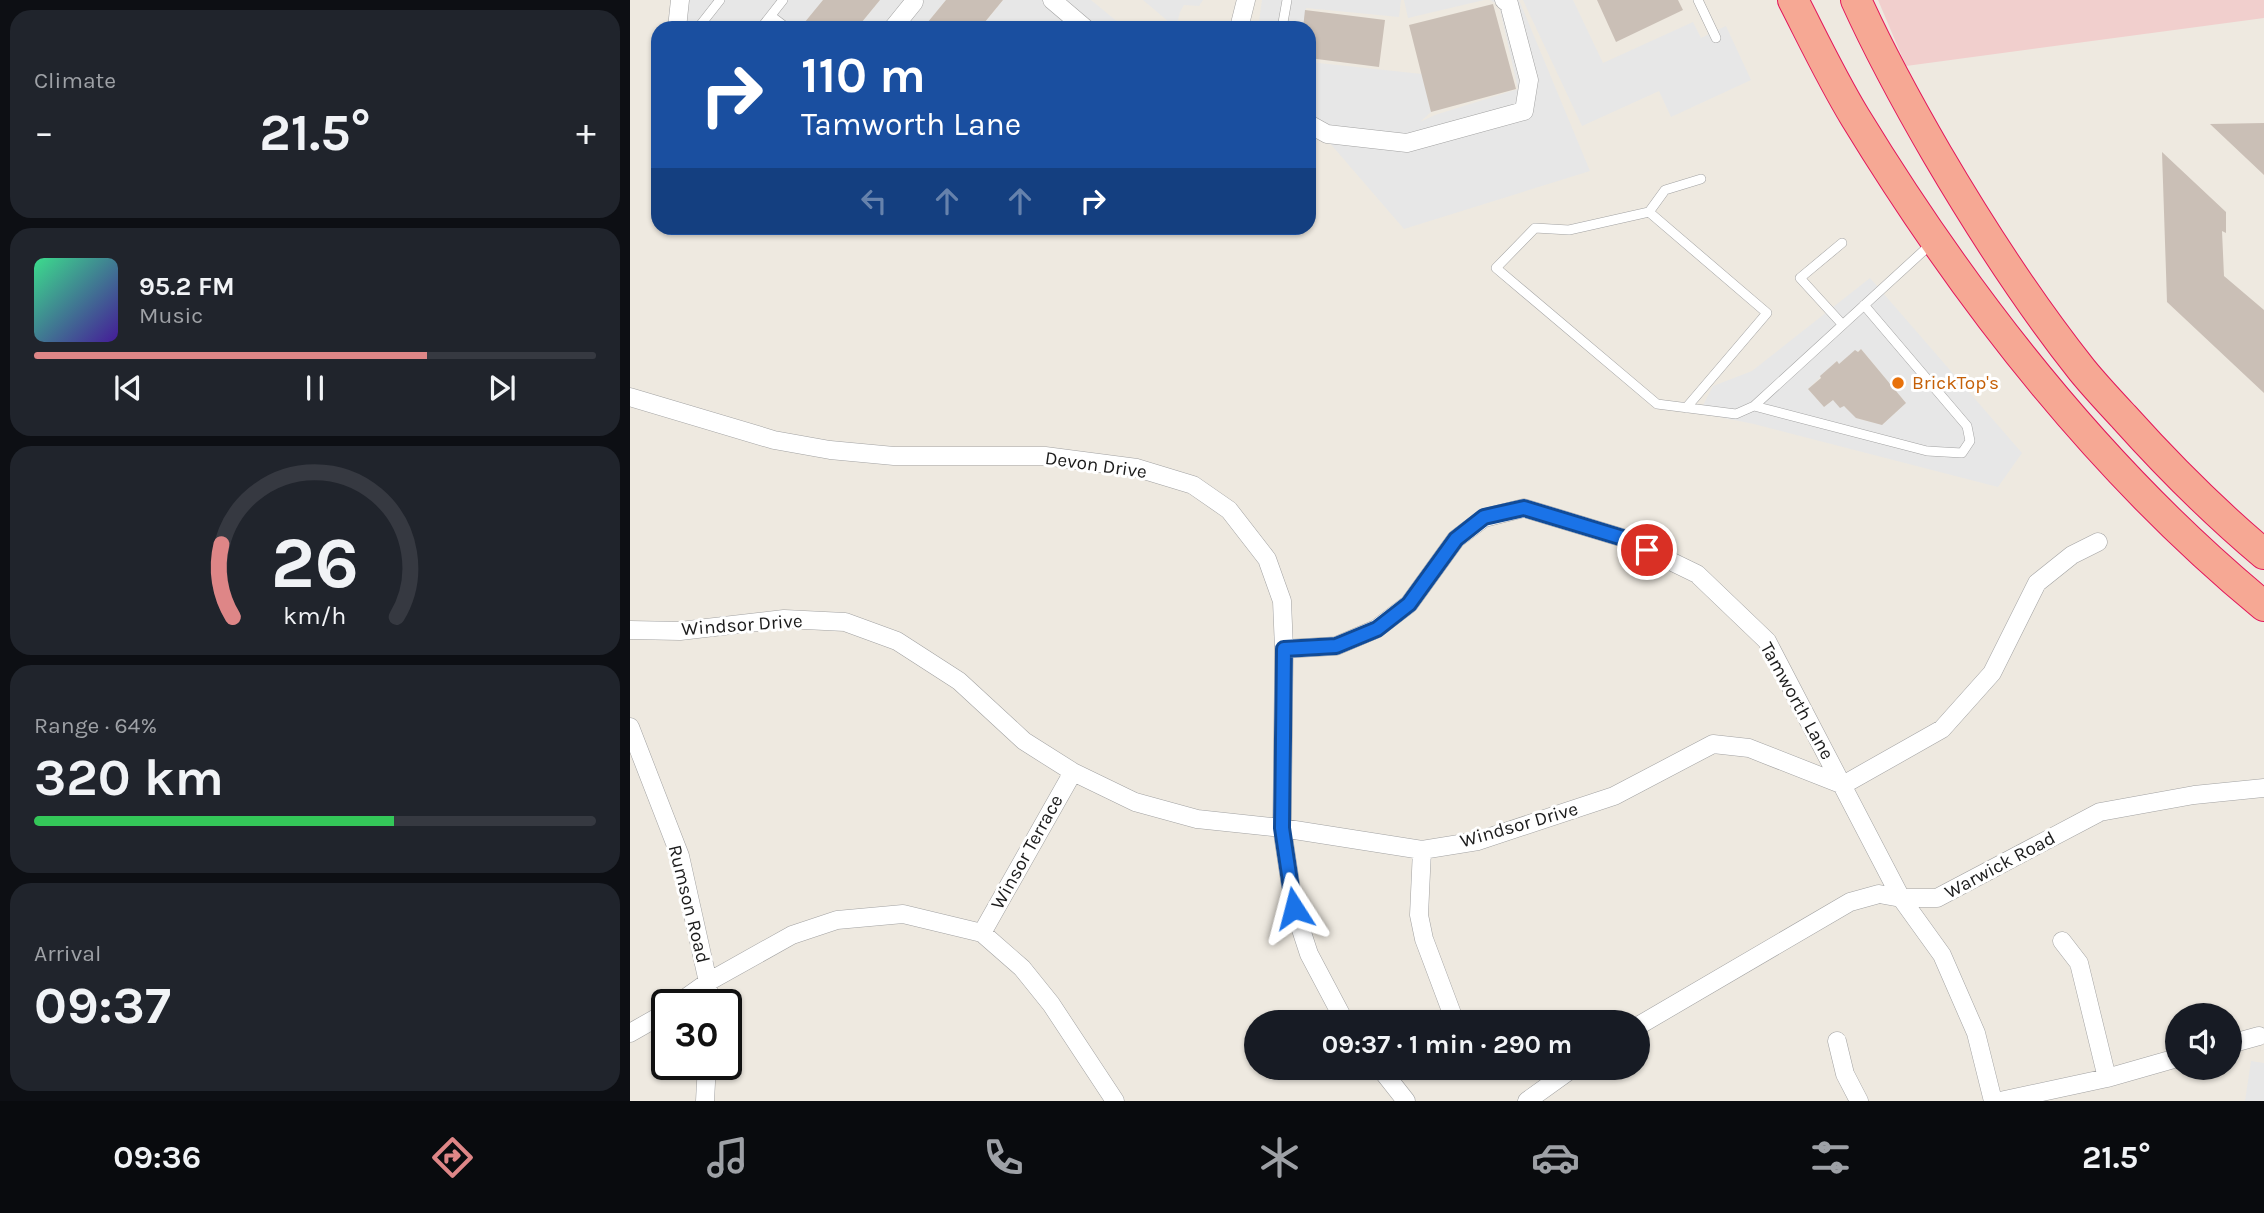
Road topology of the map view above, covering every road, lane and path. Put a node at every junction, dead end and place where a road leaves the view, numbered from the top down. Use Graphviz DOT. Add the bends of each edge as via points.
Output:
graph roads {
  1 [pos="680,0"];
  2 [pos="720,0"];
  3 [pos="783,0"];
  4 [pos="1052,0"];
  5 [pos="1246,0"];
  6 [pos="1287,0"];
  7 [pos="1504,0"];
  8 [pos="1698,0"];
  9 [pos="1793,0"];
  10 [pos="1856,0"];
  11 [pos="914,2"];
  12 [pos="771,16"];
  13 [pos="678,21"];
  14 [pos="704,21"];
  15 [pos="767,21"];
  16 [pos="778,21"];
  17 [pos="899,21"];
  18 [pos="1077,21"];
  19 [pos="1241,21"];
  20 [pos="1283,21"];
  21 [pos="1716,38"];
  22 [pos="1316,128"];
  23 [pos="1701,179"];
  24 [pos="1649,212"];
  25 [pos="1935,240"];
  26 [pos="1842,243"];
  27 [pos="1864,305"];
  28 [pos="1842,324"];
  29 [pos="630,397"];
  30 [pos="1754,406"];
  31 [pos="1686,408"];
  32 [pos="2098,542"];
  33 [pos="2264,554"];
  34 [pos="2264,606"];
  35 [pos="630,629"];
  36 [pos="1284,649"];
  37 [pos="630,727"];
  38 [pos="1073,772"];
  39 [pos="1843,785"];
  40 [pos="2264,788"];
  41 [pos="1282,828"];
  42 [pos="1422,850"];
  43 [pos="1901,898"];
  44 [pos="982,933"];
  45 [pos="2062,941"];
  46 [pos="708,982"];
  47 [pos="698,989"];
  48 [pos="708,989"];
  49 [pos="1339,1010"];
  50 [pos="1451,1010"];
  51 [pos="1650,1019"];
  52 [pos="651,1023"];
  53 [pos="630,1033"];
  54 [pos="2259,1036"];
  55 [pos="1837,1041"];
  56 [pos="2242,1041"];
  57 [pos="2165,1061"];
  58 [pos="2107,1077"];
  59 [pos="706,1080"];
  60 [pos="1389,1080"];
  61 [pos="1556,1080"];
  62 [pos="705,1101"];
  63 [pos="1115,1101"];
  64 [pos="1406,1101"];
  65 [pos="1527,1101"];
  66 [pos="1859,1101"];
  67 [pos="1993,1101"];
  68 [pos="2000,1101"];
  1 -- 13 [label="street"];
  2 -- 14 [label="lane"];
  3 -- 12 [label="lane"];
  4 -- 18 [label="street"];
  5 -- 19 [label="street"];
  6 -- 20 [label="lane"];
  7 -- 22 [label="street" via="1509,4 1529,80 1524,111 1407,143 1327,134"];
  8 -- 21 [label="lane"];
  9 -- 25 [label="highway" via="1855,117"];
  10 -- 33 [label="highway" via="1965,201 2082,371 2198,496"];
  11 -- 17 [label="street"];
  12 -- 15 [label="lane"];
  12 -- 16 [label="lane"];
  23 -- 24 [label="lane" via="1665,190"];
  24 -- 31 [label="lane" via="1767,313"];
  24 -- 31 [label="lane" via="1569,230 1535,228 1496,268 1657,404"];
  25 -- 27 [label="lane"];
  25 -- 34 [label="highway" via="2039,380 2105,456"];
  26 -- 28 [label="lane" via="1800,278"];
  27 -- 28 [label="lane"];
  27 -- 30 [label="lane" via="1967,426 1970,441 1962,453 1927,451"];
  28 -- 30 [label="lane"];
  29 -- 36 [label="street, Devon Drive" via="774,440 830,450 894,456 1045,456 1137,468 1193,485 1229,510 1267,559 1282,601"];
  30 -- 31 [label="lane" via="1736,414"];
  32 -- 39 [label="street" via="2072,555 2037,583 1992,673 1941,729"];
  35 -- 38 [label="street, Windsor Drive" via="680,631 784,618 845,622 897,641 959,681 1024,741"];
  36 -- 39 [label="street, Tamworth Lane" via="1336,646 1377,629 1409,604 1456,539 1484,517 1524,508 1623,538 1697,574 1767,641"];
  36 -- 41 [label="street, Devon Drive"];
  37 -- 46 [label="street, Rumson Road" via="680,856"];
  38 -- 41 [label="street, Windsor Drive" via="1135,802 1197,819"];
  38 -- 44 [label="street, Winsor Terrace"];
  39 -- 42 [label="street, Windsor Drive" via="1749,748 1713,744 1614,796 1478,841"];
  39 -- 43 [label="street"];
  40 -- 43 [label="street, Warwick Road" via="2100,812 1937,898"];
  41 -- 42 [label="street, Windsor Drive"];
  41 -- 49 [label="street, Devon Drive" via="1294,908 1309,954"];
  42 -- 50 [label="street" via="1419,915"];
  43 -- 51 [label="street, Warwick Road" via="1880,894 1850,902"];
  43 -- 67 [label="street" via="1942,955 1976,1033"];
  44 -- 46 [label="street" via="903,914 838,920 792,935"];
  44 -- 63 [label="street" via="1037,986"];
  45 -- 58 [label="street" via="2079,963"];
  46 -- 47 [label="street"];
  46 -- 48 [label="street, Rumson Road"];
  52 -- 53 [label="street"];
  54 -- 56 [label="street"];
  55 -- 66 [label="street" via="1845,1074"];
  57 -- 58 [label="street"];
  58 -- 68 [label="street"];
  59 -- 62 [label="street"];
  60 -- 64 [label="street"];
  61 -- 65 [label="street"];
}
